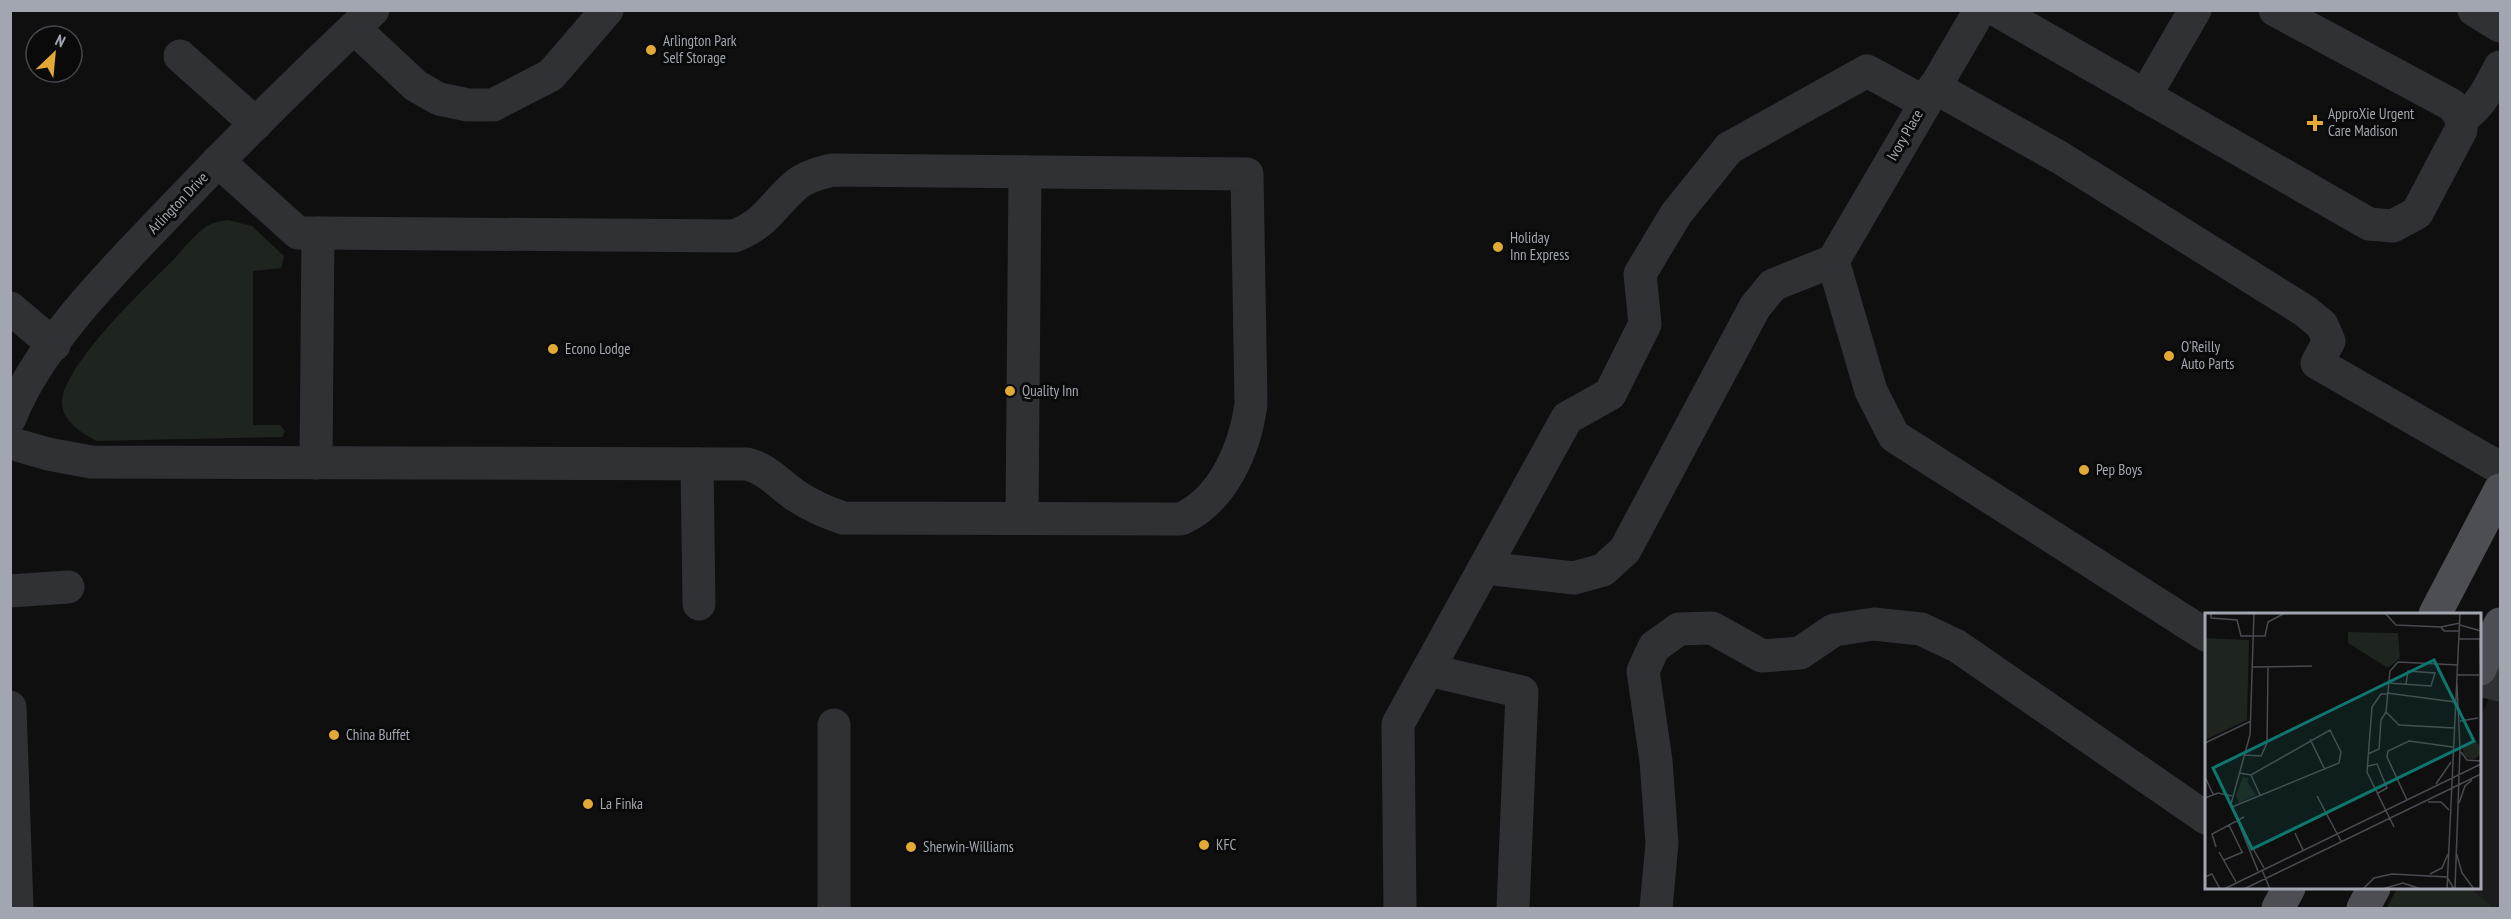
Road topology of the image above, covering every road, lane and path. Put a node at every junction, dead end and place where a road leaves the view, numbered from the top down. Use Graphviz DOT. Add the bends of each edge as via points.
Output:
graph roads {
  1 [pos="607,10"];
  2 [pos="1980,10"];
  3 [pos="1996,10"];
  4 [pos="2195,10"];
  5 [pos="2276,10"];
  6 [pos="2474,10"];
  7 [pos="364,19"];
  8 [pos="2500,26"];
  9 [pos="180,56"];
  10 [pos="2500,67"];
  11 [pos="1929,94"];
  12 [pos="2145,96"];
  13 [pos="2462,118"];
  14 [pos="256,124"];
  15 [pos="218,161"];
  16 [pos="1025,172"];
  17 [pos="318,233"];
  18 [pos="1833,261"];
  19 [pos="10,308"];
  20 [pos="54,345"];
  21 [pos="10,418"];
  22 [pos="10,442"];
  23 [pos="316,463"];
  24 [pos="697,464"];
  25 [pos="2500,468"];
  26 [pos="2500,490"];
  27 [pos="1022,518"];
  28 [pos="1484,568"];
  29 [pos="68,586"];
  30 [pos="10,591"];
  31 [pos="699,604"];
  32 [pos="2436,613"];
  33 [pos="2500,624"];
  34 [pos="2205,634"];
  35 [pos="2481,667"];
  36 [pos="1428,669"];
  37 [pos="2481,680"];
  38 [pos="2500,685"];
  39 [pos="10,707"];
  40 [pos="834,725"];
  41 [pos="2205,817"];
  42 [pos="2288,889"];
  43 [pos="2373,889"];
  44 [pos="17,909"];
  45 [pos="834,909"];
  46 [pos="1400,909"];
  47 [pos="1513,909"];
  48 [pos="1656,909"];
  49 [pos="2278,909"];
  50 [pos="2363,909"];
  1 -- 7 [label="street" via="551,75 493,105 439,99 416,86"];
  2 -- 11 [label="street, Ivory Place"];
  3 -- 12 [label="street"];
  4 -- 12 [label="street"];
  5 -- 13 [label="street" via="2452,105"];
  6 -- 8 [label="street"];
  7 -- 14 [label="street, Arlington Drive"];
  9 -- 14 [label="street"];
  10 -- 13 [label="street" via="2477,105"];
  11 -- 18 [label="street, Ivory Place"];
  11 -- 25 [label="street" via="2059,157 2305,311 2322,325 2329,342 2317,363"];
  11 -- 28 [label="street" via="1867,71 1729,148 1676,214 1640,274 1645,324 1610,394 1567,418"];
  12 -- 13 [label="street" via="2369,224 2377,225 2393,226 2417,213 2461,130"];
  14 -- 15 [label="street, Arlington Drive"];
  15 -- 17 [label="street" via="298,233"];
  15 -- 20 [label="street, Arlington Drive" via="114,270"];
  16 -- 17 [label="street" via="832,170 797,184 764,220 734,236"];
  16 -- 27 [label="street"];
  16 -- 27 [label="street" via="1247,174 1251,405 1244,440 1225,478 1210,501 1196,512 1181,519"];
  17 -- 23 [label="street"];
  18 -- 28 [label="street" via="1773,285 1755,307 1625,550 1603,570 1574,578"];
  18 -- 34 [label="street" via="1871,391 1894,436"];
  19 -- 20 [label="street"];
  20 -- 21 [label="street, Arlington Drive" via="31,376"];
  22 -- 23 [label="street" via="91,462"];
  23 -- 24 [label="street"];
  24 -- 27 [label="street" via="757,466 821,511 843,518"];
  24 -- 31 [label="street"];
  26 -- 32 [label="main road"];
  28 -- 36 [label="street"];
  29 -- 30 [label="street"];
  33 -- 35 [label="main road"];
  36 -- 46 [label="street" via="1398,724"];
  36 -- 47 [label="street" via="1522,692"];
  37 -- 38 [label="street"];
  39 -- 44 [label="street"];
  40 -- 45 [label="street"];
  41 -- 48 [label="street" via="1957,646 1921,629 1874,624 1834,630 1800,653 1762,656 1712,628 1679,628 1654,647 1643,671 1662,843"];
  42 -- 49 [label="main road"];
  43 -- 50 [label="main road"];
}
